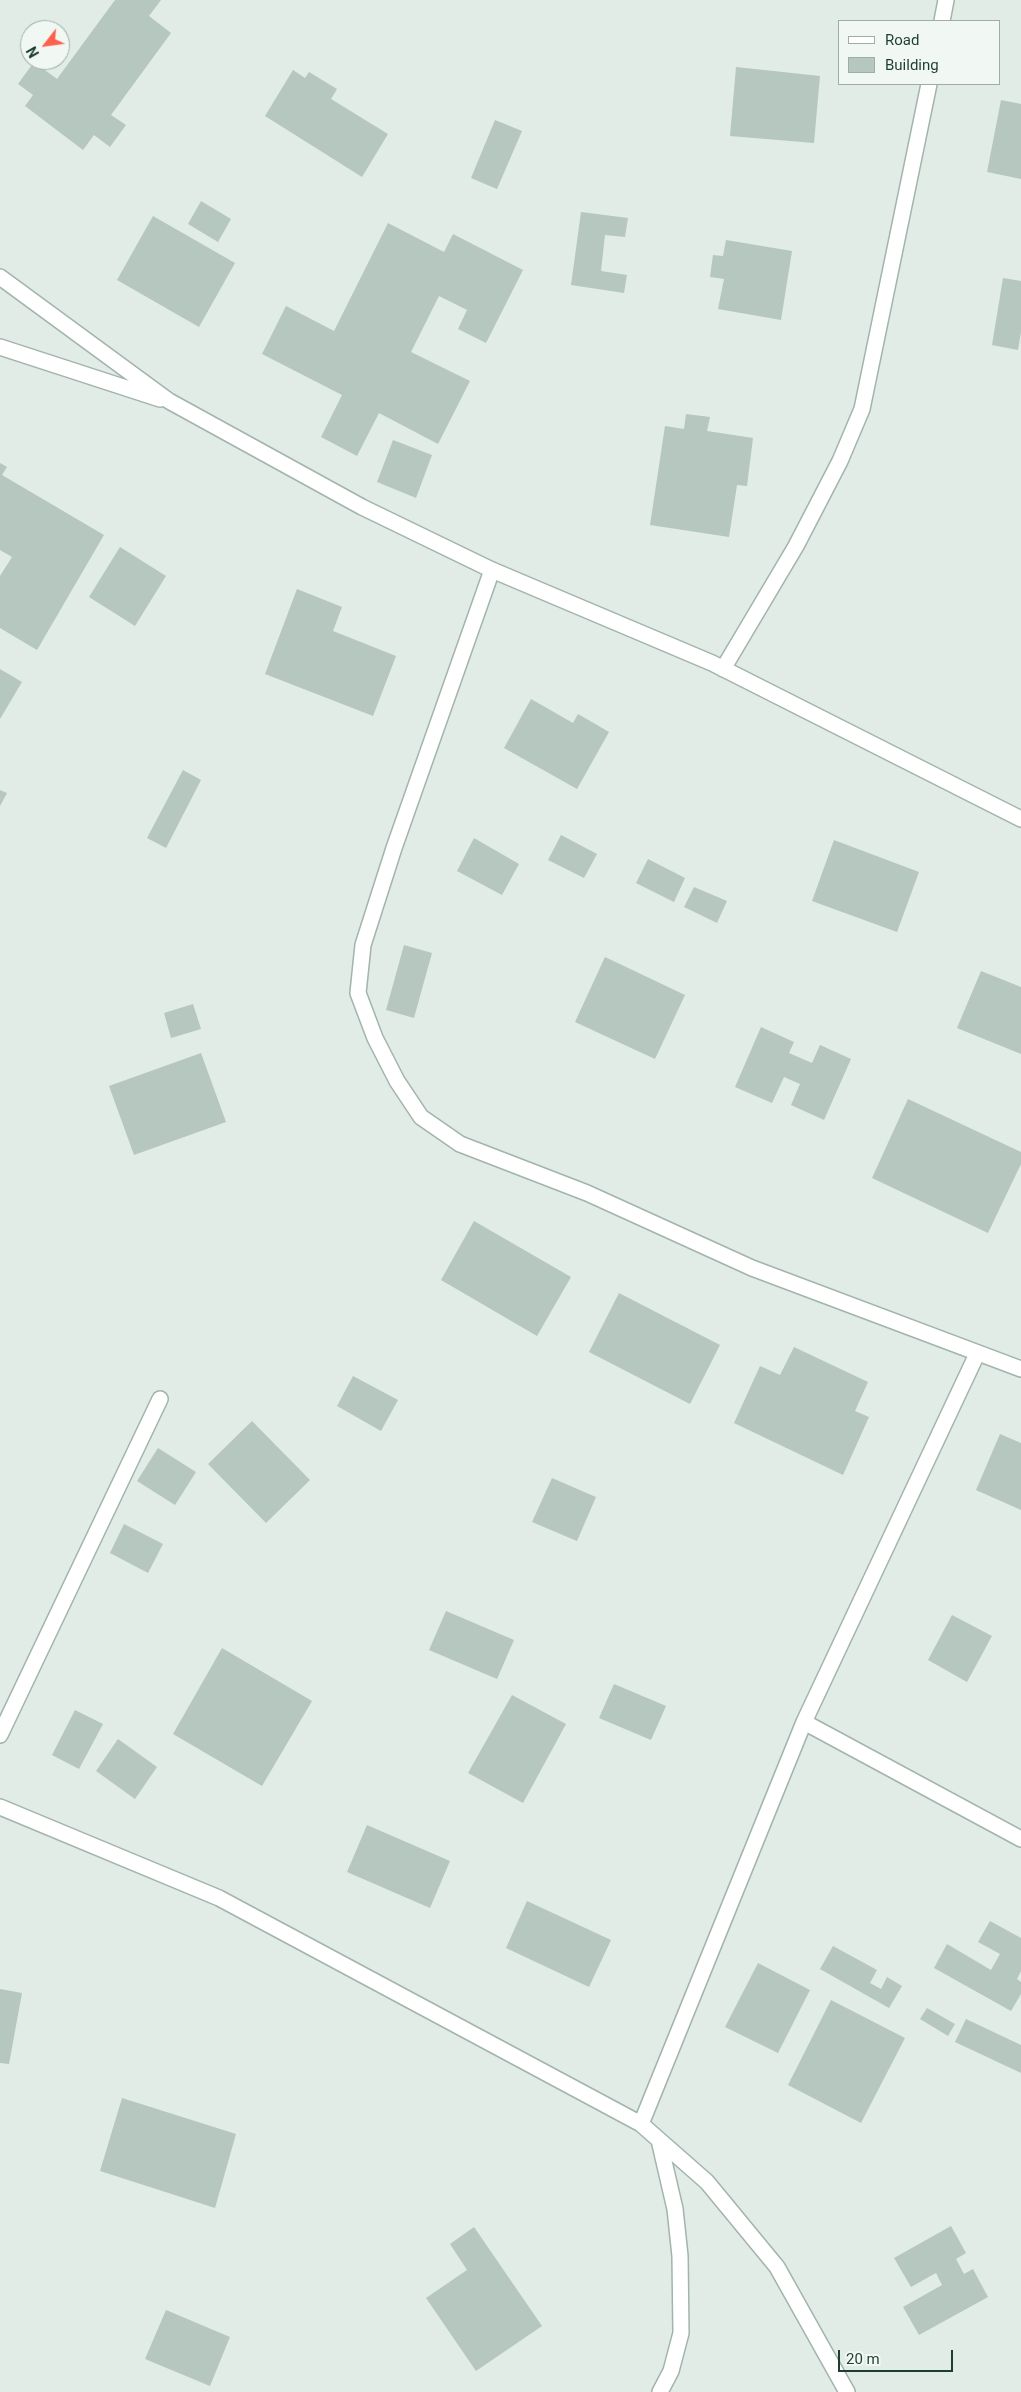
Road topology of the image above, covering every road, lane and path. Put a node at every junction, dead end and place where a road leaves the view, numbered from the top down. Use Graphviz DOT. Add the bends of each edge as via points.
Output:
graph roads {
  1 [pos="946,0"];
  2 [pos="942,20"];
  3 [pos="929,85"];
  4 [pos="0,277"];
  5 [pos="0,347"];
  6 [pos="168,401"];
  7 [pos="492,570"];
  8 [pos="723,669"];
  9 [pos="1021,819"];
  10 [pos="977,1354"];
  11 [pos="1021,1369"];
  12 [pos="160,1399"];
  13 [pos="804,1722"];
  14 [pos="0,1735"];
  15 [pos="0,1807"];
  16 [pos="1021,1839"];
  17 [pos="641,2124"];
  18 [pos="659,2140"];
  19 [pos="660,2392"];
  20 [pos="847,2392"];
  1 -- 2 [label="street"];
  3 -- 8 [label="street" via="862,409 840,461 796,546"];
  4 -- 6 [label="street"];
  5 -- 6 [label="street"];
  6 -- 7 [label="street" via="362,507"];
  7 -- 8 [label="street"];
  7 -- 10 [label="street" via="363,945 358,993 375,1038 397,1081 421,1117 460,1144 587,1193 752,1268"];
  8 -- 9 [label="street"];
  10 -- 11 [label="street"];
  10 -- 13 [label="street"];
  12 -- 14 [label="street"];
  13 -- 16 [label="street"];
  13 -- 17 [label="street"];
  15 -- 17 [label="street" via="219,1898"];
  17 -- 18 [label="street"];
  18 -- 19 [label="street" via="675,2209 680,2256 681,2333 671,2371"];
  18 -- 20 [label="street" via="708,2182 777,2267"];
}
